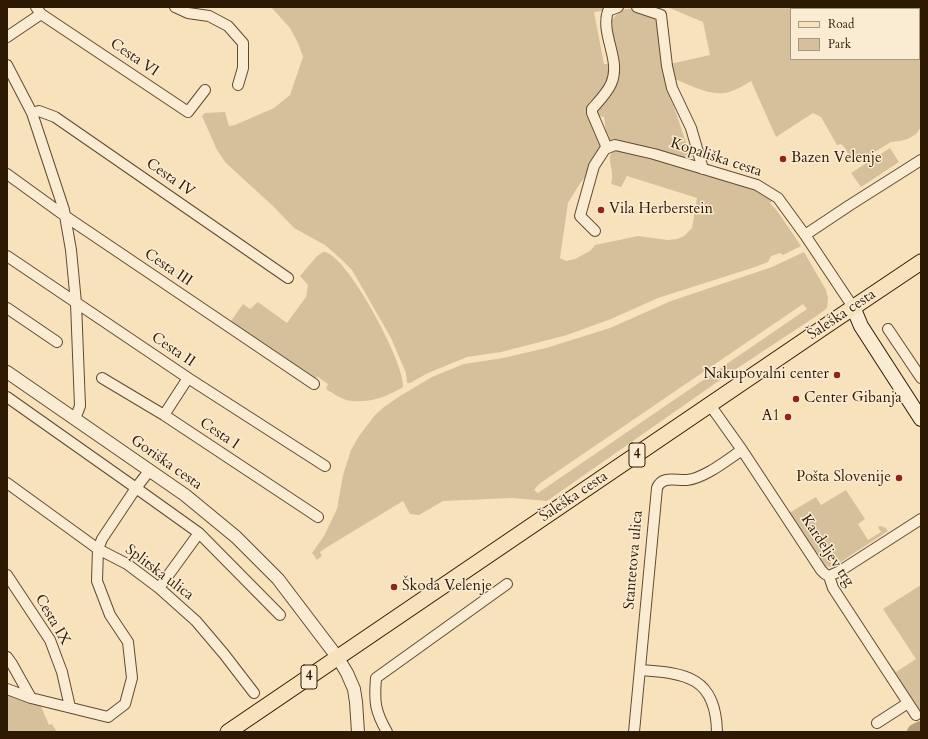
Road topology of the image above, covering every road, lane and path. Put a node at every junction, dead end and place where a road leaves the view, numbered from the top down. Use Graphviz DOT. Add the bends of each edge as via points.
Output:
graph roads {
  1 [pos="176,7"];
  2 [pos="618,7"];
  3 [pos="637,7"];
  4 [pos="38,10"];
  5 [pos="659,11"];
  6 [pos="7,37"];
  7 [pos="7,65"];
  8 [pos="238,85"];
  9 [pos="205,90"];
  10 [pos="32,113"];
  11 [pos="607,148"];
  12 [pos="921,160"];
  13 [pos="703,169"];
  14 [pos="7,174"];
  15 [pos="65,216"];
  16 [pos="595,231"];
  17 [pos="805,235"];
  18 [pos="7,256"];
  19 [pos="921,262"];
  20 [pos="288,278"];
  21 [pos="76,303"];
  22 [pos="853,307"];
  23 [pos="7,308"];
  24 [pos="888,329"];
  25 [pos="57,342"];
  26 [pos="7,372"];
  27 [pos="102,378"];
  28 [pos="188,378"];
  29 [pos="921,378"];
  30 [pos="314,384"];
  31 [pos="7,398"];
  32 [pos="921,402"];
  33 [pos="710,405"];
  34 [pos="164,415"];
  35 [pos="75,419"];
  36 [pos="921,419"];
  37 [pos="742,450"];
  38 [pos="325,466"];
  39 [pos="150,471"];
  40 [pos="7,483"];
  41 [pos="136,488"];
  42 [pos="318,518"];
  43 [pos="921,518"];
  44 [pos="199,533"];
  45 [pos="98,549"];
  46 [pos="7,575"];
  47 [pos="829,576"];
  48 [pos="507,584"];
  49 [pos="159,588"];
  50 [pos="280,615"];
  51 [pos="7,657"];
  52 [pos="338,658"];
  53 [pos="640,670"];
  54 [pos="7,689"];
  55 [pos="254,693"];
  56 [pos="31,698"];
  57 [pos="908,703"];
  58 [pos="70,707"];
  59 [pos="916,715"];
  60 [pos="877,723"];
  61 [pos="228,732"];
  62 [pos="358,732"];
  63 [pos="387,732"];
  64 [pos="634,732"];
  65 [pos="717,732"];
  1 -- 8 [label="street" via="188,13 216,19 228,26 243,43 243,68"];
  2 -- 11 [label="street" via="608,11 606,25 615,71 611,84 592,109"];
  3 -- 5 [label="street"];
  4 -- 6 [label="street"];
  4 -- 9 [label="street, Cesta VI" via="188,112"];
  5 -- 13 [label="street" via="672,88 691,128"];
  7 -- 10 [label="street"];
  10 -- 15 [label="street"];
  10 -- 20 [label="street, Cesta IV" via="39,111 55,117"];
  11 -- 13 [label="street, Kopališka cesta" via="615,145"];
  11 -- 16 [label="street" via="594,166 580,216"];
  12 -- 17 [label="street"];
  13 -- 17 [label="street, Kopališka cesta" via="757,185 778,198"];
  14 -- 15 [label="street, Cesta III"];
  15 -- 21 [label="street"];
  15 -- 30 [label="street, Cesta III"];
  17 -- 22 [label="street, Kopališka cesta"];
  18 -- 21 [label="street, Cesta II"];
  19 -- 22 [label="main road, Šaleška cesta / 4"];
  21 -- 28 [label="street, Cesta II"];
  21 -- 35 [label="street" via="80,406"];
  22 -- 32 [label="main road" via="868,322"];
  22 -- 33 [label="main road, Šaleška cesta / 4"];
  22 -- 36 [label="main road" via="861,326"];
  23 -- 25 [label="street"];
  24 -- 29 [label="street"];
  26 -- 35 [label="street, Goriška cesta"];
  27 -- 34 [label="street, Cesta I"];
  28 -- 34 [label="street"];
  28 -- 38 [label="street, Cesta II"];
  31 -- 41 [label="street"];
  33 -- 37 [label="street, Kardeljev trg"];
  33 -- 52 [label="main road, Šaleška cesta / 4"];
  34 -- 42 [label="street, Cesta I"];
  35 -- 39 [label="street, Goriška cesta"];
  37 -- 47 [label="street, Kardeljev trg" via="766,479 821,570"];
  37 -- 53 [label="street, Stantetova ulica" via="696,478 666,479 658,484"];
  39 -- 41 [label="street"];
  39 -- 52 [label="street, Goriška cesta" via="212,516 236,537 278,580"];
  40 -- 45 [label="street, Splitska ulica"];
  41 -- 44 [label="street"];
  41 -- 45 [label="street"];
  43 -- 47 [label="street"];
  44 -- 49 [label="street"];
  44 -- 50 [label="street"];
  45 -- 49 [label="street, Splitska ulica" via="127,564"];
  45 -- 58 [label="street" via="97,581 110,615 128,642 132,678 125,704 108,717"];
  46 -- 58 [label="street, Cesta IX" via="50,640 62,672"];
  47 -- 57 [label="street, Kardeljev trg" via="833,588"];
  48 -- 63 [label="street" via="376,678 374,697 379,717"];
  49 -- 55 [label="street, Splitska ulica" via="196,621"];
  51 -- 56 [label="street"];
  52 -- 61 [label="main road, Šaleška cesta / 4"];
  52 -- 62 [label="street, Goriška cesta" via="354,689"];
  53 -- 64 [label="street, Stantetova ulica"];
  53 -- 65 [label="street" via="684,675 694,680 705,689 714,704"];
  54 -- 56 [label="street"];
  56 -- 58 [label="street"];
  57 -- 59 [label="street, Kardeljev trg"];
  57 -- 60 [label="street"];
}
